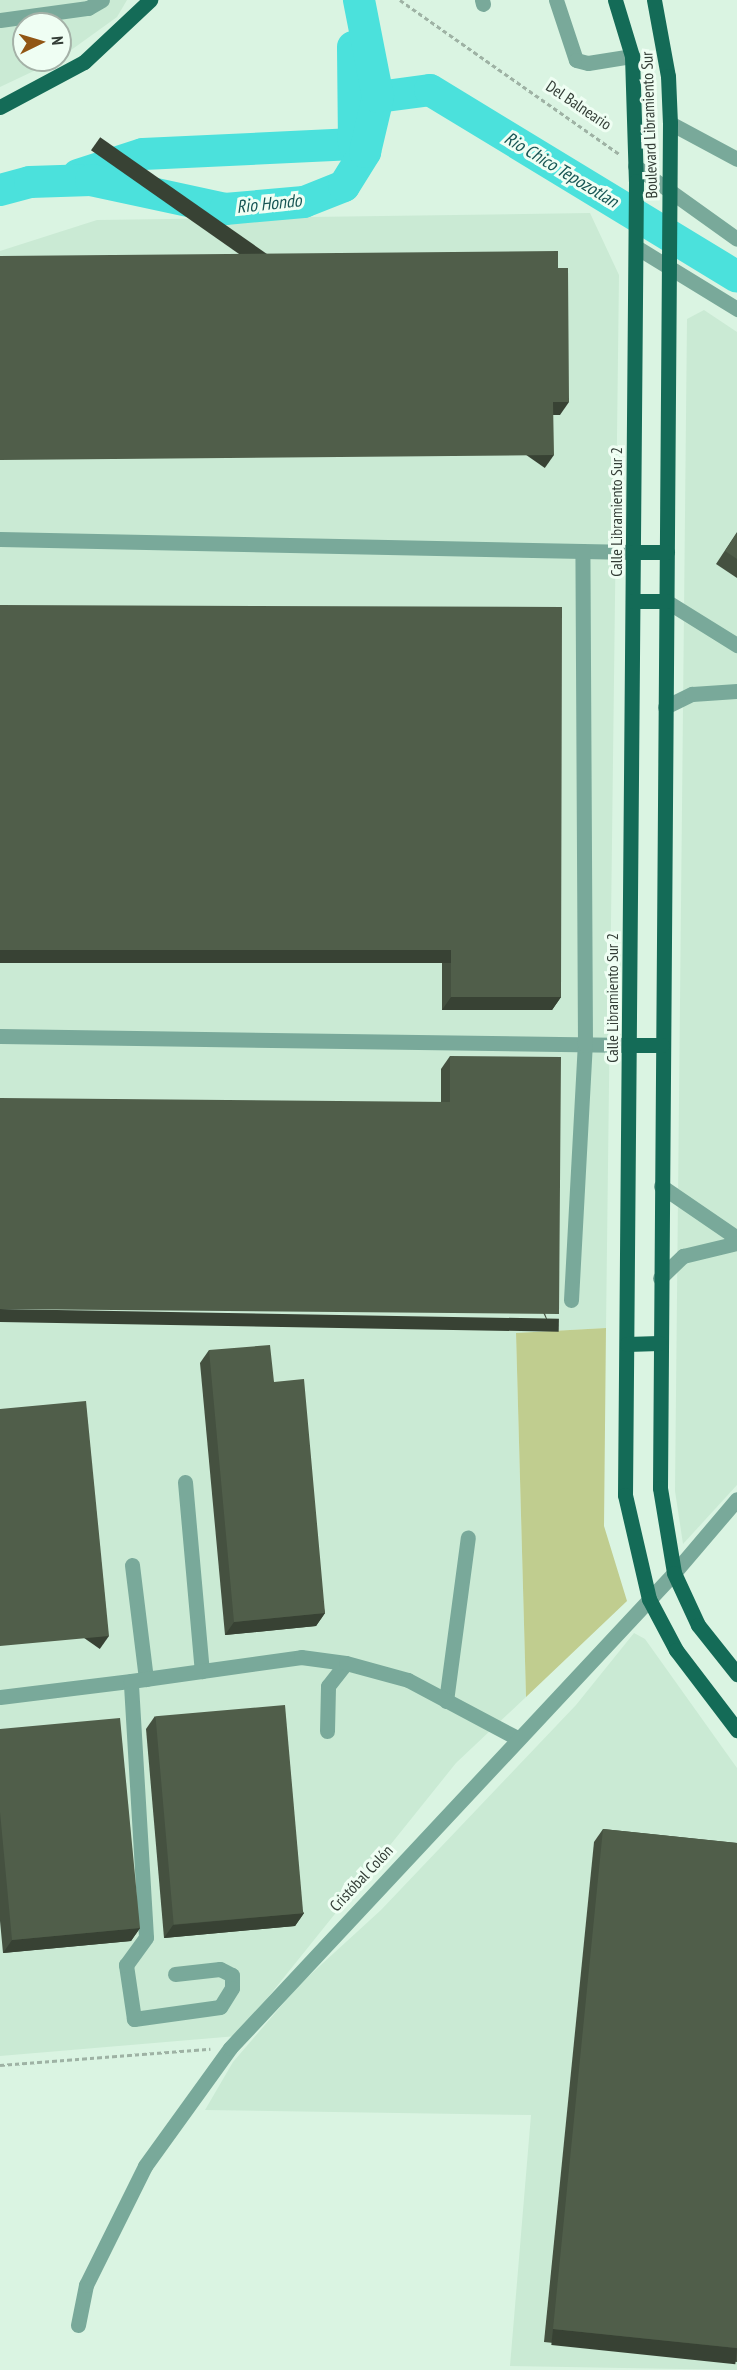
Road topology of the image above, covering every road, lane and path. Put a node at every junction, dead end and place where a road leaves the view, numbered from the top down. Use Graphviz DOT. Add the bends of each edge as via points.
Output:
graph roads {
  1 [pos="102,0"];
  2 [pos="150,0"];
  3 [pos="400,0"];
  4 [pos="556,0"];
  5 [pos="615,0"];
  6 [pos="654,0"];
  7 [pos="0,20"];
  8 [pos="632,56"];
  9 [pos="0,107"];
  10 [pos="670,123"];
  11 [pos="737,159"];
  12 [pos="635,173"];
  13 [pos="670,196"];
  14 [pos="737,238"];
  15 [pos="636,242"];
  16 [pos="669,257"];
  17 [pos="737,309"];
  18 [pos="0,539"];
  19 [pos="582,552"];
  20 [pos="633,552"];
  21 [pos="666,552"];
  22 [pos="633,601"];
  23 [pos="666,602"];
  24 [pos="737,645"];
  25 [pos="737,691"];
  26 [pos="665,707"];
  27 [pos="0,1036"];
  28 [pos="585,1045"];
  29 [pos="629,1045"];
  30 [pos="662,1045"];
  31 [pos="661,1186"];
  32 [pos="737,1238"];
  33 [pos="737,1243"];
  34 [pos="660,1278"];
  35 [pos="570,1300"];
  36 [pos="660,1343"];
  37 [pos="627,1344"];
  38 [pos="185,1482"];
  39 [pos="737,1499"];
  40 [pos="468,1537"];
  41 [pos="132,1566"];
  42 [pos="674,1574"];
  43 [pos="650,1599"];
  44 [pos="346,1663"];
  45 [pos="202,1671"];
  46 [pos="737,1674"];
  47 [pos="139,1680"];
  48 [pos="0,1697"];
  49 [pos="446,1701"];
  50 [pos="737,1730"];
  51 [pos="327,1731"];
  52 [pos="517,1738"];
  53 [pos="175,1974"];
  54 [pos="230,2048"];
  55 [pos="0,2065"];
  56 [pos="78,2325"];
  1 -- 7 [label="street" via="88,8"];
  2 -- 9 [label="main road" via="84,62"];
  3 -- 12 [label="path, Del Balneario"];
  4 -- 8 [label="street" via="576,60 588,63"];
  5 -- 8 [label="main road, Boulevard Libramiento Sur"];
  6 -- 10 [label="main road, Boulevard Libramiento Sur" via="669,76"];
  8 -- 12 [label="main road, Boulevard Libramiento Sur"];
  10 -- 11 [label="street"];
  10 -- 13 [label="main road, Boulevard Libramiento Sur"];
  12 -- 13 [label="street"];
  12 -- 15 [label="main road, Boulevard Libramiento Sur"];
  13 -- 14 [label="street"];
  13 -- 16 [label="main road, Boulevard Libramiento Sur"];
  15 -- 16 [label="street"];
  15 -- 20 [label="main road, Calle Libramiento Sur 2"];
  16 -- 17 [label="street"];
  16 -- 21 [label="main road"];
  18 -- 19 [label="street"];
  19 -- 20 [label="street"];
  19 -- 28 [label="street"];
  20 -- 21 [label="main road"];
  20 -- 22 [label="main road, Calle Libramiento Sur 2"];
  21 -- 23 [label="main road"];
  22 -- 23 [label="main road"];
  22 -- 29 [label="main road, Calle Libramiento Sur 2"];
  23 -- 24 [label="street"];
  23 -- 26 [label="main road"];
  25 -- 26 [label="street" via="723,687 692,694"];
  26 -- 30 [label="main road"];
  27 -- 28 [label="street"];
  28 -- 29 [label="street"];
  28 -- 35 [label="street"];
  29 -- 30 [label="main road"];
  29 -- 37 [label="main road, Calle Libramiento Sur 2"];
  30 -- 31 [label="main road"];
  31 -- 32 [label="street"];
  31 -- 34 [label="main road"];
  33 -- 34 [label="street" via="683,1256"];
  34 -- 36 [label="main road"];
  36 -- 37 [label="main road"];
  36 -- 42 [label="main road" via="660,1496"];
  37 -- 43 [label="main road, Calle Libramiento Sur 2" via="627,1514"];
  38 -- 45 [label="street"];
  39 -- 42 [label="street, Cristóbal Colón"];
  40 -- 49 [label="street"];
  41 -- 47 [label="street"];
  42 -- 43 [label="street, Cristóbal Colón"];
  42 -- 46 [label="main road" via="698,1625"];
  43 -- 50 [label="main road, Calle Libramiento Sur 2" via="676,1650"];
  43 -- 52 [label="street, Cristóbal Colón"];
  44 -- 45 [label="street" via="301,1657"];
  44 -- 49 [label="street" via="408,1680"];
  44 -- 51 [label="street" via="328,1686"];
  45 -- 47 [label="street"];
  47 -- 48 [label="street"];
  47 -- 53 [label="street" via="146,1938 126,1965 134,2019 220,2007 232,1988 232,1974 220,1969"];
  49 -- 52 [label="street"];
  52 -- 54 [label="street, Cristóbal Colón"];
  54 -- 55 [label="path"];
  54 -- 56 [label="street, Cristóbal Colón" via="145,2166 86,2285"];
}
